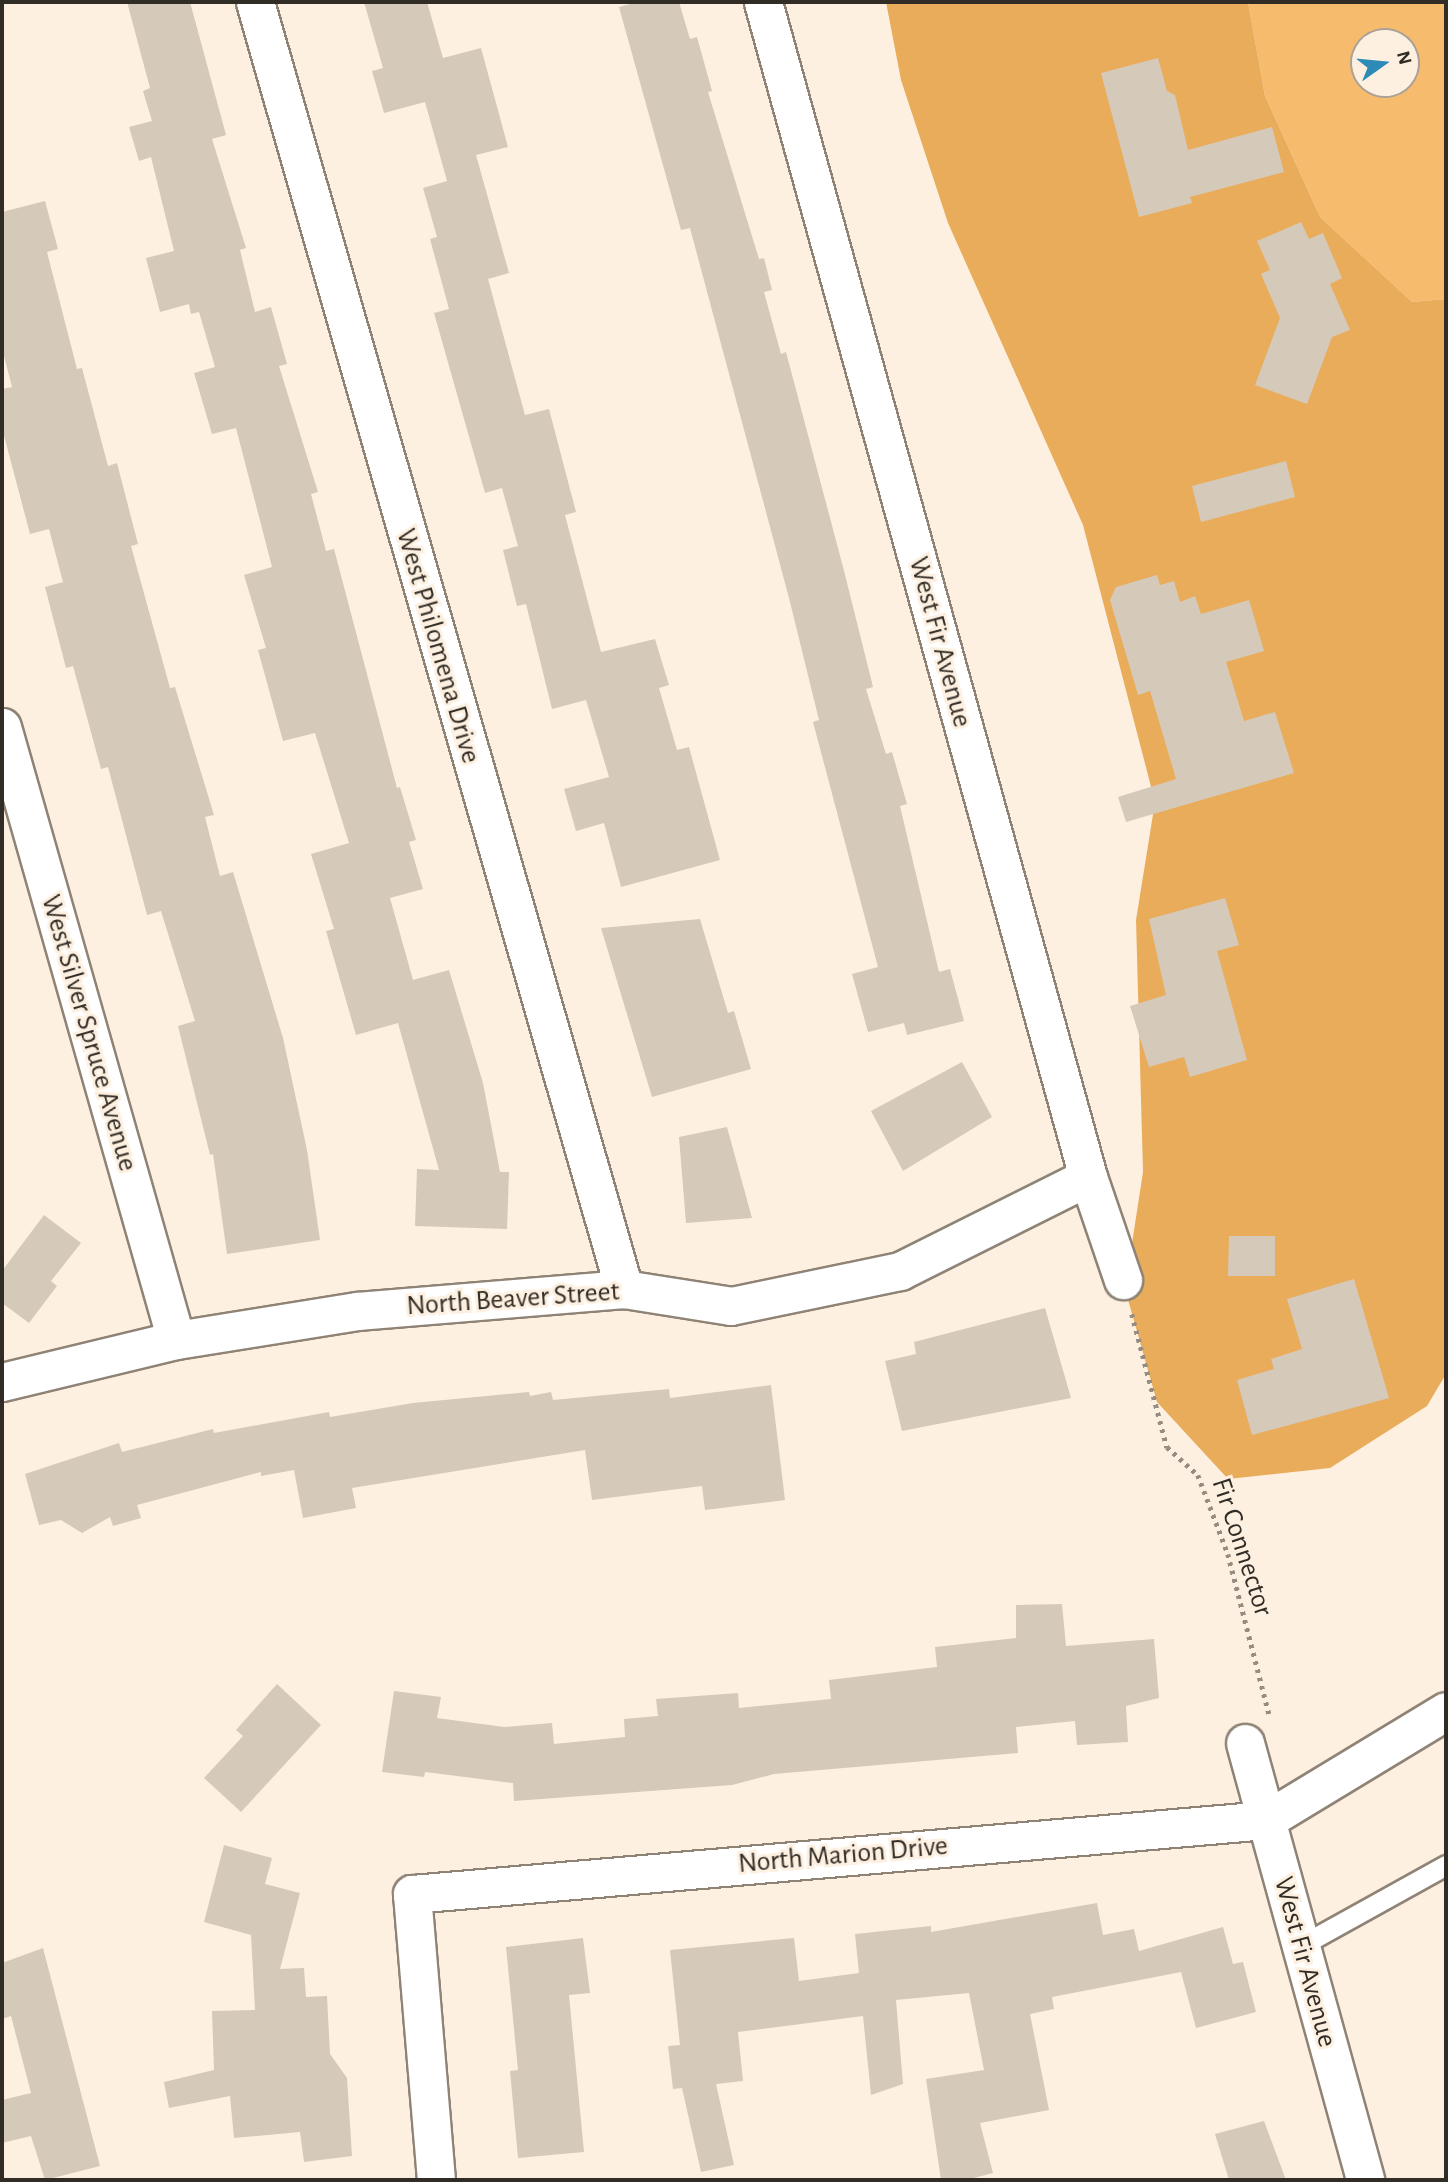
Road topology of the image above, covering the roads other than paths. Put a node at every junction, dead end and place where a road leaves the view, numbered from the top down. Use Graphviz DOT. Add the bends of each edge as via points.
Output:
graph roads {
  1 [pos="255,2"];
  2 [pos="762,2"];
  3 [pos="2,727"];
  4 [pos="1088,1177"];
  5 [pos="1123,1280"];
  6 [pos="624,1289"];
  7 [pos="176,1340"];
  8 [pos="2,1382"];
  9 [pos="1446,1711"];
  10 [pos="1245,1743"];
  11 [pos="1266,1820"];
  12 [pos="1446,1865"];
  13 [pos="1300,1946"];
  14 [pos="436,2180"];
  15 [pos="1365,2180"];
  1 -- 6 [label="street, West Philomena Drive"];
  2 -- 4 [label="street, West Fir Avenue"];
  3 -- 7 [label="street, West Silver Spruce Avenue"];
  4 -- 5 [label="street, West Fir Avenue"];
  4 -- 6 [label="street, North Beaver Street" via="900,1271 730,1306"];
  6 -- 7 [label="street, North Beaver Street" via="357,1311"];
  7 -- 8 [label="street, North Beaver Street"];
  9 -- 11 [label="street, North Marion Drive"];
  10 -- 11 [label="street, West Fir Avenue"];
  11 -- 13 [label="street, West Fir Avenue"];
  11 -- 14 [label="street, North Marion Drive" via="412,1894"];
  12 -- 13 [label="lane"];
  13 -- 15 [label="street, West Fir Avenue"];
}
